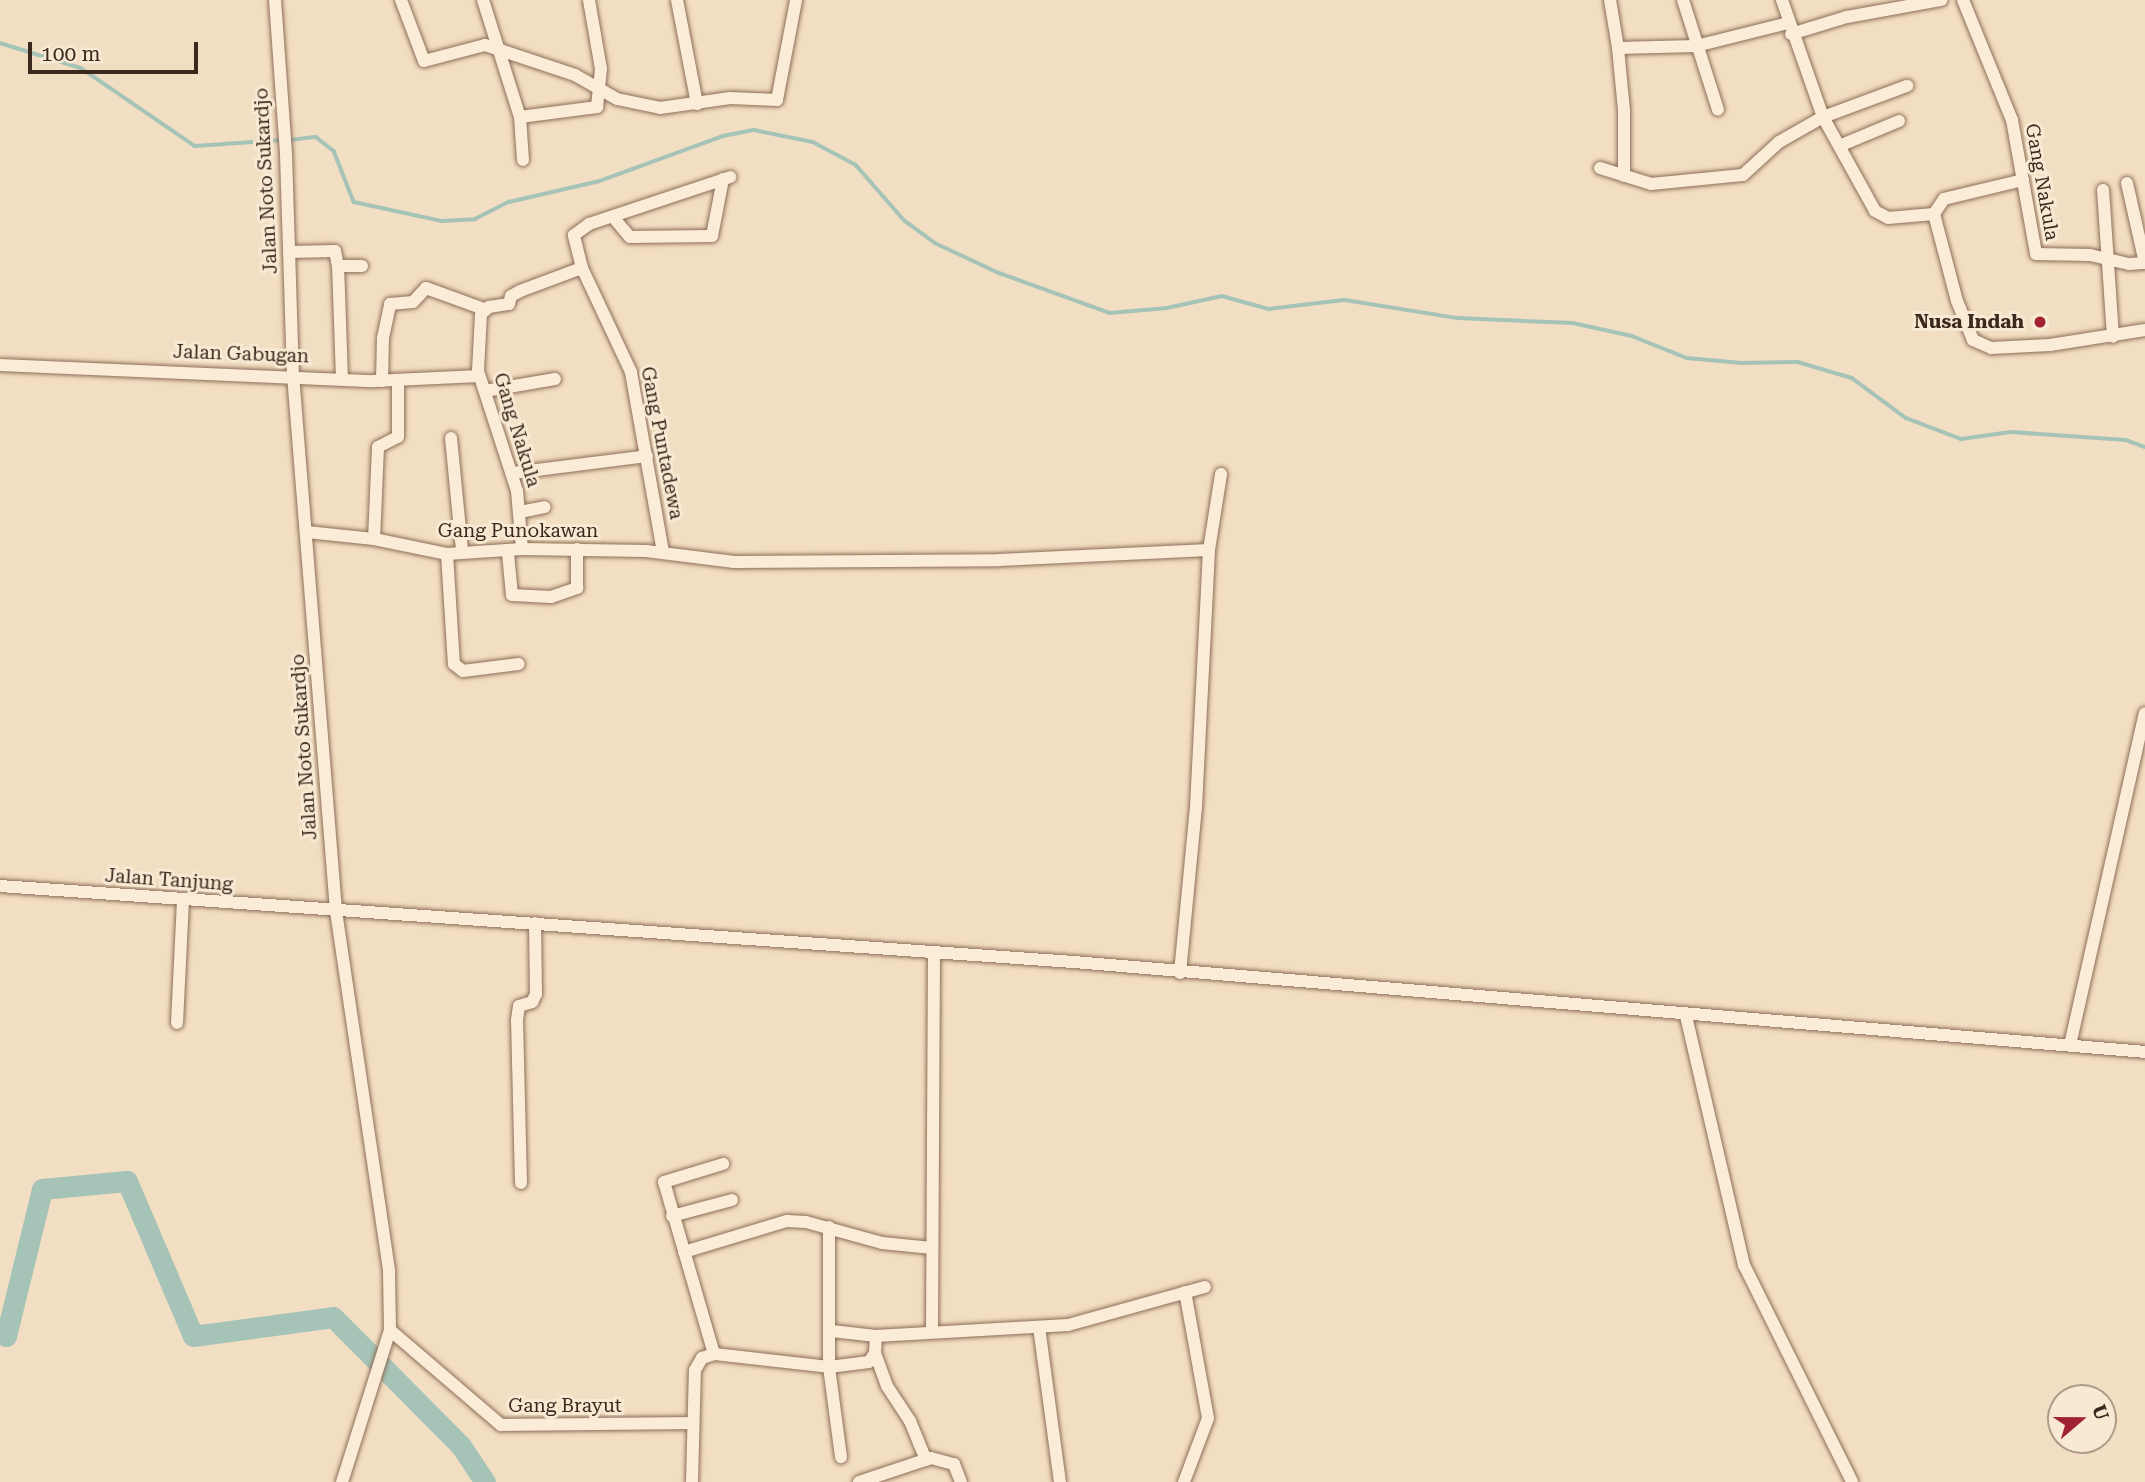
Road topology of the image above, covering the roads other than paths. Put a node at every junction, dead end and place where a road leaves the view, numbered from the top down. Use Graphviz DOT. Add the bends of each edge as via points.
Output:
graph roads {
  1 [pos="275,0"];
  2 [pos="401,0"];
  3 [pos="483,0"];
  4 [pos="589,0"];
  5 [pos="677,0"];
  6 [pos="796,0"];
  7 [pos="1610,0"];
  8 [pos="1683,0"];
  9 [pos="1782,0"];
  10 [pos="1941,0"];
  11 [pos="1963,0"];
  12 [pos="1891,5"];
  13 [pos="1790,29"];
  14 [pos="1696,46"];
  15 [pos="496,48"];
  16 [pos="1618,48"];
  17 [pos="1908,86"];
  18 [pos="601,93"];
  19 [pos="697,104"];
  20 [pos="1718,110"];
  21 [pos="520,117"];
  22 [pos="1823,117"];
  23 [pos="1899,121"];
  24 [pos="1839,146"];
  25 [pos="523,160"];
  26 [pos="1600,168"];
  27 [pos="1624,176"];
  28 [pos="2023,180"];
  29 [pos="2127,183"];
  30 [pos="2104,190"];
  31 [pos="1934,214"];
  32 [pos="613,217"];
  33 [pos="289,252"];
  34 [pos="2110,257"];
  35 [pos="338,266"];
  36 [pos="362,266"];
  37 [pos="582,268"];
  38 [pos="484,309"];
  39 [pos="2145,330"];
  40 [pos="2113,337"];
  41 [pos="0,365"];
  42 [pos="293,375"];
  43 [pos="479,376"];
  44 [pos="342,379"];
  45 [pos="555,379"];
  46 [pos="382,381"];
  47 [pos="398,381"];
  48 [pos="485,391"];
  49 [pos="451,438"];
  50 [pos="647,456"];
  51 [pos="513,473"];
  52 [pos="1221,474"];
  53 [pos="545,507"];
  54 [pos="520,512"];
  55 [pos="307,532"];
  56 [pos="374,539"];
  57 [pos="522,549"];
  58 [pos="577,549"];
  59 [pos="1209,550"];
  60 [pos="462,551"];
  61 [pos="663,552"];
  62 [pos="508,553"];
  63 [pos="447,554"];
  64 [pos="519,664"];
  65 [pos="2145,713"];
  66 [pos="0,886"];
  67 [pos="183,901"];
  68 [pos="336,911"];
  69 [pos="535,923"];
  70 [pos="934,954"];
  71 [pos="1180,972"];
  72 [pos="1686,1016"];
  73 [pos="177,1023"];
  74 [pos="2070,1045"];
  75 [pos="2145,1052"];
  76 [pos="723,1164"];
  77 [pos="521,1183"];
  78 [pos="732,1200"];
  79 [pos="673,1216"];
  80 [pos="829,1227"];
  81 [pos="932,1248"];
  82 [pos="684,1252"];
  83 [pos="1205,1287"];
  84 [pos="1185,1292"];
  85 [pos="1039,1327"];
  86 [pos="390,1330"];
  87 [pos="832,1331"];
  88 [pos="932,1332"];
  89 [pos="876,1336"];
  90 [pos="876,1353"];
  91 [pos="714,1354"];
  92 [pos="829,1367"];
  93 [pos="691,1423"];
  94 [pos="841,1457"];
  95 [pos="926,1460"];
  96 [pos="867,1481"];
  97 [pos="342,1482"];
  98 [pos="692,1482"];
  99 [pos="961,1482"];
  100 [pos="1060,1482"];
  101 [pos="1184,1482"];
  102 [pos="1852,1482"];
  1 -- 33 [label="street, Jalan Noto Sukardjo"];
  2 -- 15 [label="street" via="424,61 480,44"];
  3 -- 15 [label="street"];
  4 -- 18 [label="street"];
  5 -- 19 [label="street"];
  6 -- 19 [label="street" via="777,100 730,98"];
  7 -- 16 [label="street"];
  8 -- 14 [label="street"];
  9 -- 13 [label="street"];
  10 -- 12 [label="street"];
  11 -- 28 [label="street, Gang Nakula" via="2012,120"];
  12 -- 13 [label="street"];
  13 -- 14 [label="street"];
  13 -- 22 [label="street"];
  14 -- 16 [label="street"];
  14 -- 20 [label="street"];
  15 -- 18 [label="street" via="575,75"];
  15 -- 21 [label="street"];
  16 -- 27 [label="street"];
  17 -- 22 [label="street"];
  18 -- 19 [label="street" via="638,106"];
  18 -- 21 [label="street" via="592,110"];
  21 -- 25 [label="street"];
  22 -- 24 [label="street"];
  22 -- 27 [label="street" via="1779,142 1743,175 1651,184"];
  23 -- 24 [label="street"];
  24 -- 31 [label="street" via="1875,211 1888,218"];
  26 -- 27 [label="street"];
  28 -- 31 [label="street" via="1944,199"];
  28 -- 34 [label="street, Gang Nakula" via="2036,254"];
  29 -- 34 [label="street" via="2145,262 2129,264"];
  30 -- 34 [label="street"];
  31 -- 40 [label="street" via="1967,333 1980,346 2050,345"];
  32 -- 32 [label="street" via="726,178 712,236 630,237"];
  32 -- 37 [label="street, Gang Puntadewa" via="577,230 574,245"];
  33 -- 35 [label="street" via="335,251"];
  33 -- 42 [label="street, Jalan Noto Sukardjo"];
  34 -- 40 [label="street"];
  35 -- 36 [label="street"];
  35 -- 44 [label="street"];
  37 -- 38 [label="street" via="520,290 506,305"];
  37 -- 50 [label="street, Gang Puntadewa" via="631,372"];
  38 -- 43 [label="street, Gang Nakula"];
  38 -- 46 [label="street" via="426,288 413,302 390,304"];
  39 -- 40 [label="street"];
  41 -- 42 [label="street, Jalan Gabugan"];
  42 -- 44 [label="street, Jalan Gabugan"];
  42 -- 55 [label="street, Jalan Noto Sukardjo"];
  43 -- 47 [label="street, Jalan Gabugan"];
  43 -- 48 [label="street, Gang Nakula"];
  44 -- 46 [label="street, Jalan Gabugan"];
  45 -- 48 [label="street"];
  46 -- 47 [label="street, Jalan Gabugan"];
  47 -- 56 [label="street" via="397,437 378,447"];
  48 -- 51 [label="street, Gang Nakula"];
  49 -- 60 [label="street"];
  50 -- 51 [label="street"];
  50 -- 61 [label="street, Gang Puntadewa"];
  51 -- 54 [label="street, Gang Nakula"];
  52 -- 59 [label="street"];
  53 -- 54 [label="street"];
  54 -- 57 [label="street, Gang Nakula"];
  55 -- 56 [label="street, Gang Punokawan"];
  55 -- 68 [label="street, Jalan Noto Sukardjo"];
  56 -- 63 [label="street, Gang Punokawan"];
  57 -- 58 [label="street, Gang Punokawan"];
  57 -- 62 [label="street, Gang Punokawan"];
  58 -- 61 [label="street, Gang Punokawan"];
  58 -- 62 [label="street" via="577,588 551,597 512,595"];
  59 -- 61 [label="street, Gang Punokawan" via="999,560 734,562"];
  59 -- 71 [label="street" via="1196,807"];
  60 -- 62 [label="street, Gang Punokawan"];
  60 -- 63 [label="street, Gang Punokawan"];
  63 -- 64 [label="street" via="454,664 463,671"];
  65 -- 74 [label="street"];
  66 -- 67 [label="street, Jalan Tanjung"];
  67 -- 68 [label="street, Jalan Tanjung"];
  67 -- 73 [label="street"];
  68 -- 69 [label="street, Jalan Tanjung"];
  68 -- 86 [label="street, Jalan Noto Sukardjo" via="389,1272"];
  69 -- 70 [label="street, Jalan Tanjung"];
  69 -- 77 [label="street" via="536,994 532,1002 519,1006 517,1020"];
  70 -- 71 [label="street, Jalan Tanjung"];
  70 -- 81 [label="street"];
  71 -- 72 [label="street, Jalan Tanjung"];
  72 -- 74 [label="street, Jalan Tanjung"];
  72 -- 102 [label="street" via="1744,1265"];
  74 -- 75 [label="street, Jalan Tanjung"];
  76 -- 79 [label="street" via="665,1180"];
  78 -- 79 [label="street"];
  79 -- 82 [label="street"];
  80 -- 81 [label="street" via="882,1243"];
  80 -- 82 [label="street" via="772,1223"];
  80 -- 87 [label="street"];
  81 -- 88 [label="street"];
  82 -- 91 [label="street"];
  83 -- 84 [label="street"];
  84 -- 85 [label="street" via="1109,1317"];
  84 -- 101 [label="street" via="1208,1418"];
  85 -- 88 [label="street"];
  85 -- 100 [label="street"];
  86 -- 93 [label="street, Gang Brayut" via="501,1425"];
  86 -- 97 [label="street, Jalan Noto Sukardjo"];
  87 -- 89 [label="street"];
  87 -- 92 [label="street"];
  88 -- 89 [label="street"];
  89 -- 90 [label="street"];
  90 -- 92 [label="street" via="863,1364"];
  90 -- 95 [label="street" via="887,1386 911,1421"];
  91 -- 92 [label="street"];
  91 -- 93 [label="street" via="697,1363"];
  92 -- 94 [label="street"];
  93 -- 98 [label="street"];
  95 -- 96 [label="street"];
  95 -- 99 [label="street" via="950,1461"];
}
